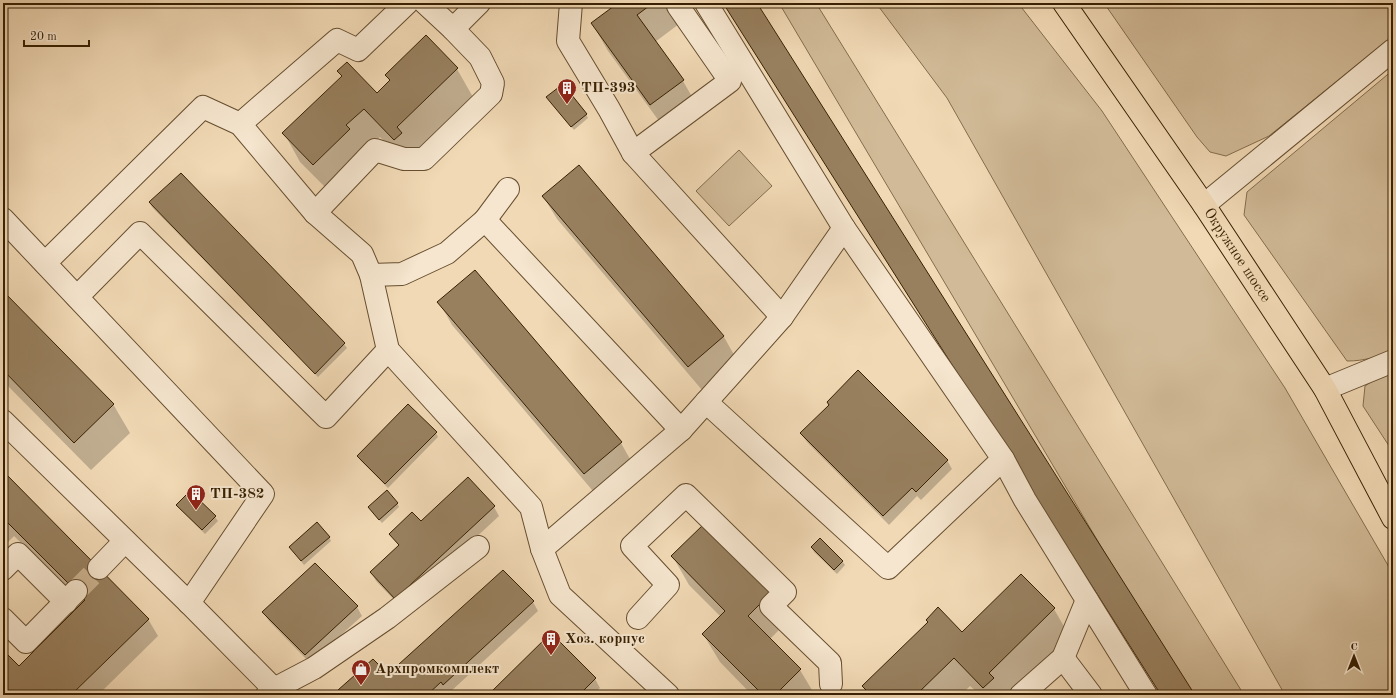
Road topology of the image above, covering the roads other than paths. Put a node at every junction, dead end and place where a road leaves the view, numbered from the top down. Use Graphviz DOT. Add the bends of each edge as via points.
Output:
graph roads {
  1 [pos="407,3"];
  2 [pos="425,3"];
  3 [pos="479,3"];
  4 [pos="571,3"];
  5 [pos="681,3"];
  6 [pos="706,3"];
  7 [pos="1064,3"];
  8 [pos="453,29"];
  9 [pos="1393,50"];
  10 [pos="240,124"];
  11 [pos="633,153"];
  12 [pos="508,189"];
  13 [pos="1204,205"];
  14 [pos="315,213"];
  15 [pos="3,219"];
  16 [pos="485,220"];
  17 [pos="844,228"];
  18 [pos="45,263"];
  19 [pos="371,275"];
  20 [pos="77,297"];
  21 [pos="782,318"];
  22 [pos="388,350"];
  23 [pos="1393,361"];
  24 [pos="1325,389"];
  25 [pos="706,402"];
  26 [pos="3,421"];
  27 [pos="681,430"];
  28 [pos="1003,459"];
  29 [pos="1393,518"];
  30 [pos="125,541"];
  31 [pos="478,547"];
  32 [pos="542,549"];
  33 [pos="99,568"];
  34 [pos="3,569"];
  35 [pos="1087,600"];
  36 [pos="189,603"];
  37 [pos="638,618"];
  38 [pos="3,619"];
  39 [pos="1063,658"];
  40 [pos="831,691"];
  41 [pos="270,692"];
  42 [pos="668,695"];
  43 [pos="1021,695"];
  44 [pos="1091,695"];
  45 [pos="1146,695"];
  1 -- 10 [label="lane" via="358,50 336,40"];
  2 -- 8 [label="lane"];
  3 -- 8 [label="lane"];
  4 -- 11 [label="lane" via="568,41"];
  5 -- 11 [label="lane" via="678,6 730,81"];
  6 -- 17 [label="lane"];
  7 -- 13 [label="main road, Окружное шоссе"];
  8 -- 14 [label="lane" via="480,57 493,83 491,94 424,159 404,159 375,150"];
  9 -- 13 [label="lane"];
  10 -- 14 [label="lane"];
  10 -- 18 [label="lane" via="203,107"];
  11 -- 21 [label="lane"];
  12 -- 16 [label="lane"];
  13 -- 24 [label="main road, Окружное шоссе"];
  14 -- 19 [label="lane" via="362,254"];
  15 -- 18 [label="lane"];
  16 -- 19 [label="lane" via="447,252 402,274"];
  16 -- 27 [label="lane"];
  17 -- 21 [label="lane"];
  17 -- 28 [label="lane"];
  18 -- 20 [label="lane"];
  19 -- 22 [label="lane"];
  20 -- 22 [label="lane" via="140,233 326,417"];
  20 -- 36 [label="lane" via="263,494"];
  21 -- 25 [label="lane"];
  22 -- 32 [label="lane" via="531,507"];
  23 -- 24 [label="lane"];
  24 -- 29 [label="main road, Окружное шоссе"];
  25 -- 27 [label="lane"];
  25 -- 28 [label="lane" via="888,568"];
  26 -- 30 [label="lane"];
  27 -- 32 [label="lane"];
  28 -- 35 [label="lane" via="1025,500"];
  30 -- 33 [label="lane"];
  30 -- 36 [label="lane"];
  31 -- 41 [label="lane" via="387,618 314,668"];
  32 -- 42 [label="lane" via="560,595"];
  34 -- 38 [label="lane" via="18,554 71,596 26,642"];
  35 -- 39 [label="lane"];
  35 -- 45 [label="lane"];
  36 -- 41 [label="lane"];
  37 -- 40 [label="lane" via="668,585 632,546 686,495 785,592 771,606 830,663"];
  39 -- 43 [label="lane"];
  39 -- 44 [label="lane"];
}
